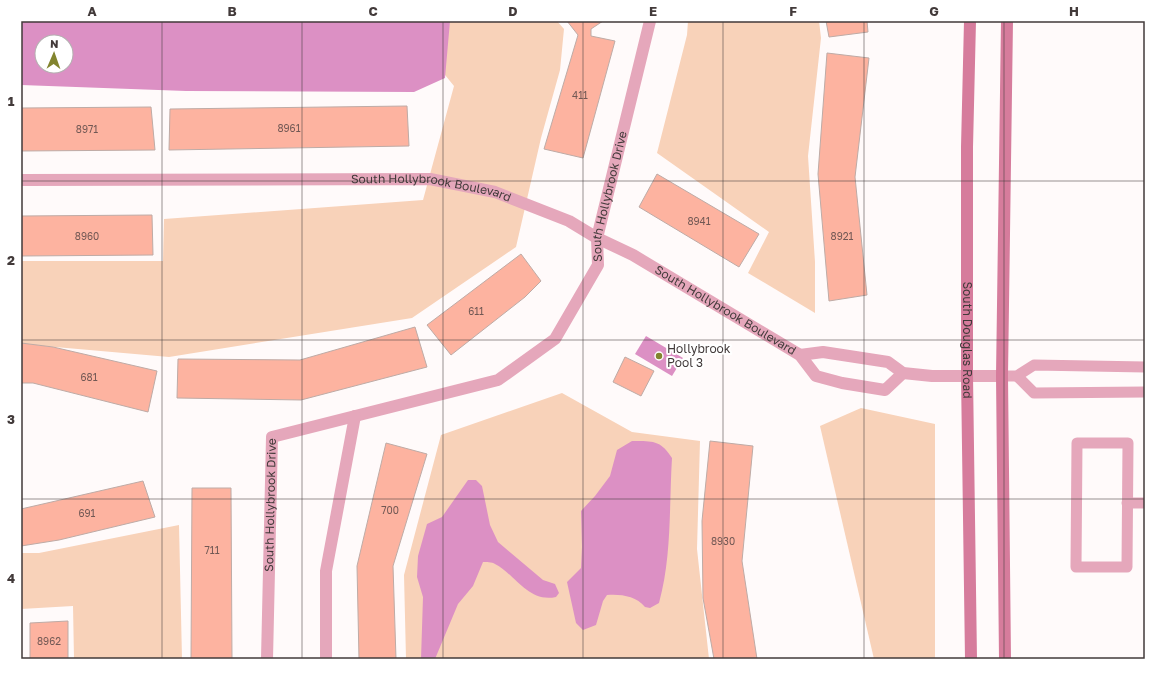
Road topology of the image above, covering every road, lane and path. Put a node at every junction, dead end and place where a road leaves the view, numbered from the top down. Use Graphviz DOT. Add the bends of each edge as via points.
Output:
graph roads {
  1 [pos="650,21"];
  2 [pos="970,21"];
  3 [pos="1006,21"];
  4 [pos="21,180"];
  5 [pos="597,238"];
  6 [pos="800,354"];
  7 [pos="1145,367"];
  8 [pos="903,373"];
  9 [pos="967,376"];
  10 [pos="1002,376"];
  11 [pos="1017,376"];
  12 [pos="1145,392"];
  13 [pos="355,416"];
  14 [pos="1127,503"];
  15 [pos="1145,503"];
  16 [pos="267,659"];
  17 [pos="326,659"];
  18 [pos="971,659"];
  19 [pos="1005,659"];
  1 -- 5 [label="street, South Hollybrook Drive"];
  2 -- 9 [label="main road, South Douglas Road"];
  3 -- 10 [label="main road"];
  4 -- 5 [label="street, South Hollybrook Boulevard" via="430,179 495,192 569,221"];
  5 -- 6 [label="street, South Hollybrook Boulevard" via="633,255"];
  5 -- 13 [label="street, South Hollybrook Drive" via="598,265 555,339 498,380"];
  6 -- 8 [label="street, South Hollybrook Boulevard" via="823,352 888,362"];
  6 -- 8 [label="street, South Hollybrook Boulevard" via="816,376 842,383 885,390"];
  7 -- 11 [label="lane" via="1034,365"];
  8 -- 9 [label="street"];
  9 -- 10 [label="street"];
  9 -- 18 [label="main road, South Douglas Road"];
  10 -- 11 [label="lane"];
  10 -- 19 [label="main road"];
  11 -- 12 [label="lane" via="1034,393"];
  13 -- 16 [label="street, South Hollybrook Drive" via="272,437"];
  13 -- 17 [label="street" via="326,571"];
  14 -- 14 [label="lane" via="1128,443 1077,443 1076,567 1127,568"];
  14 -- 15 [label="lane"];
}
